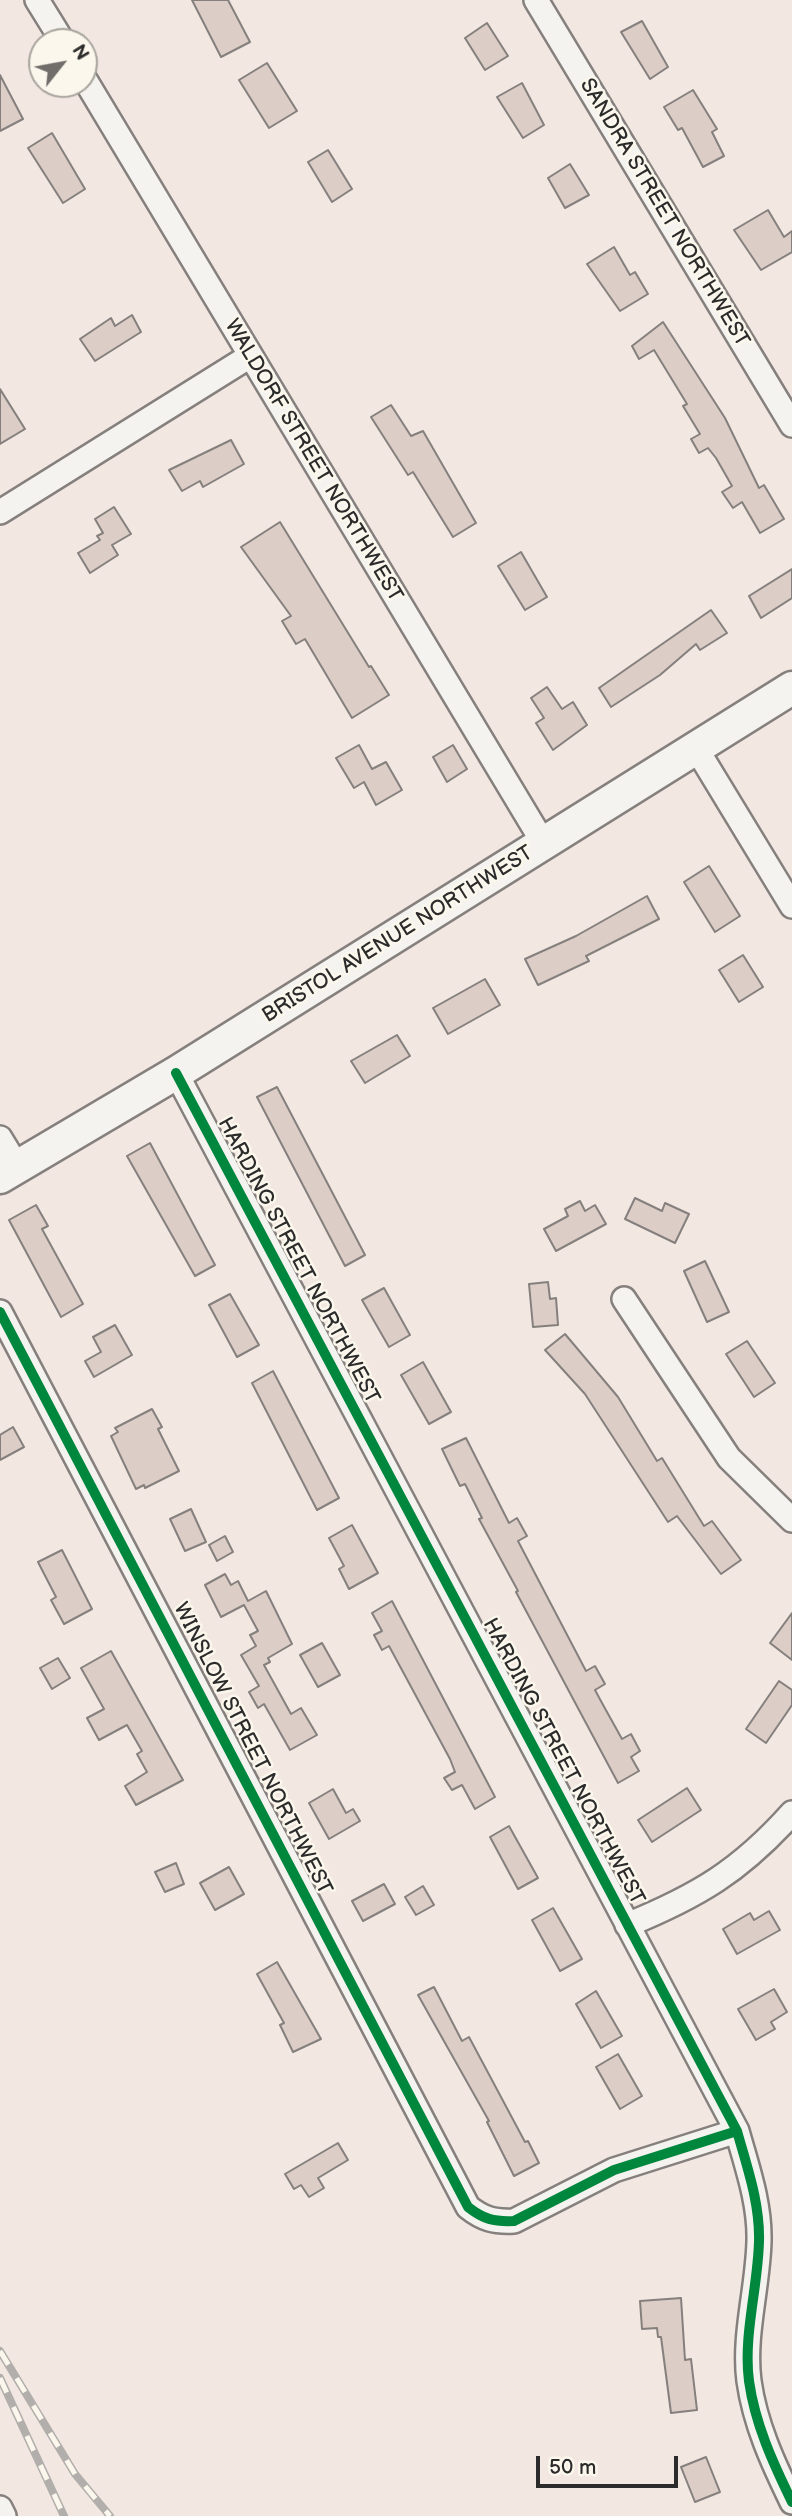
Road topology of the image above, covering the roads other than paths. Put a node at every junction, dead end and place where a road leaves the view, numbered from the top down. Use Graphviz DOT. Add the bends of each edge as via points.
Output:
graph roads {
  1 [pos="37,0"];
  2 [pos="536,0"];
  3 [pos="54,28"];
  4 [pos="96,98"];
  5 [pos="250,356"];
  6 [pos="792,425"];
  7 [pos="0,512"];
  8 [pos="792,688"];
  9 [pos="696,748"];
  10 [pos="544,844"];
  11 [pos="792,906"];
  12 [pos="176,1073"];
  13 [pos="0,1138"];
  14 [pos="9,1172"];
  15 [pos="624,1299"];
  16 [pos="0,1311"];
  17 [pos="792,1520"];
  18 [pos="792,1814"];
  19 [pos="627,1925"];
  20 [pos="737,2131"];
  21 [pos="792,2502"];
  22 [pos="0,2508"];
  23 [pos="4,2516"];
  1 -- 3 [label="street"];
  2 -- 6 [label="street, SANDRA STREET NORTHWEST"];
  4 -- 5 [label="street, WALDORF STREET NORTHWEST"];
  5 -- 7 [label="street"];
  5 -- 10 [label="street, WALDORF STREET NORTHWEST"];
  8 -- 9 [label="street, BRISTOL AVENUE NORTHWEST"];
  9 -- 10 [label="street, BRISTOL AVENUE NORTHWEST"];
  9 -- 11 [label="street"];
  10 -- 12 [label="street, BRISTOL AVENUE NORTHWEST"];
  12 -- 14 [label="street, BRISTOL AVENUE NORTHWEST"];
  12 -- 19 [label="street, HARDING STREET NORTHWEST"];
  13 -- 14 [label="street"];
  15 -- 17 [label="street" via="729,1458"];
  16 -- 20 [label="street, WINSLOW STREET NORTHWEST" via="468,2207 482,2218 514,2221 614,2170"];
  18 -- 19 [label="street" via="732,1871 686,1901"];
  19 -- 20 [label="street, HARDING STREET NORTHWEST"];
  20 -- 21 [label="street, HARDING STREET NORTHWEST" via="756,2198 759,2239 749,2378 771,2460"];
  22 -- 23 [label="street"];
}
